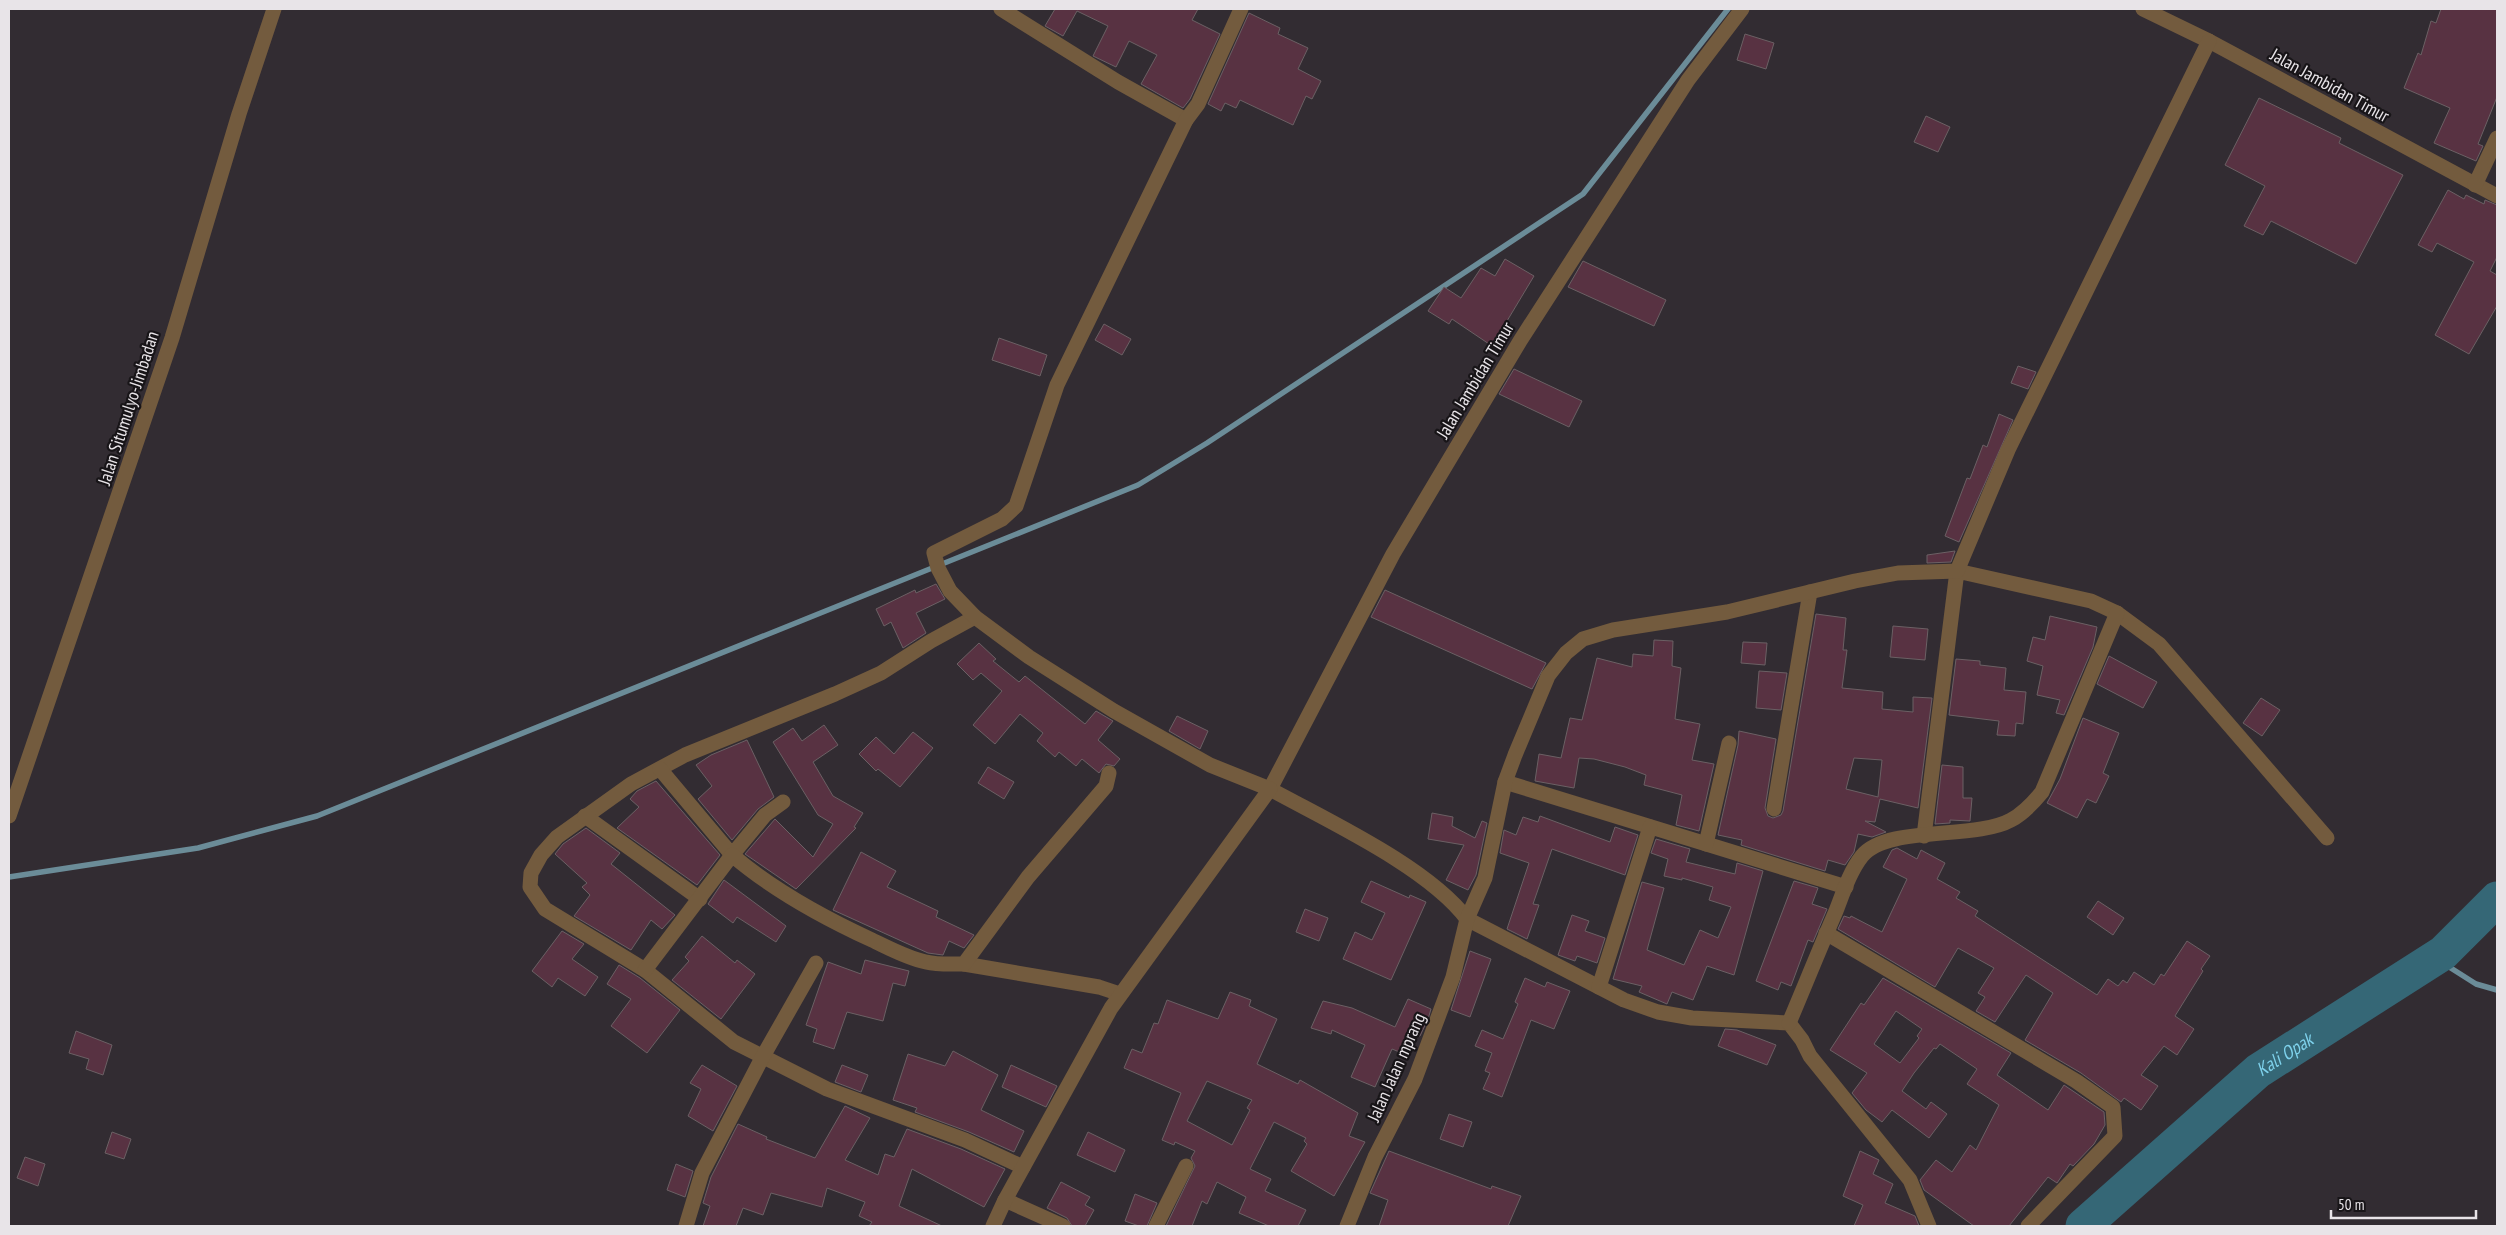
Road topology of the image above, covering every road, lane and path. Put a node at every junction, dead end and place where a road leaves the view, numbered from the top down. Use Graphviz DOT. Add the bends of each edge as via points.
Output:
graph roads {
  1 [pos="274,9"];
  2 [pos="1000,9"];
  3 [pos="1241,9"];
  4 [pos="1742,9"];
  5 [pos="2143,9"];
  6 [pos="2209,41"];
  7 [pos="1186,120"];
  8 [pos="2497,138"];
  9 [pos="2475,185"];
  10 [pos="2497,196"];
  11 [pos="1957,571"];
  12 [pos="1810,592"];
  13 [pos="2117,613"];
  14 [pos="975,618"];
  15 [pos="1729,743"];
  16 [pos="660,769"];
  17 [pos="1109,773"];
  18 [pos="1505,782"];
  19 [pos="1270,789"];
  20 [pos="783,802"];
  21 [pos="1774,809"];
  22 [pos="9,816"];
  23 [pos="585,816"];
  24 [pos="1650,827"];
  25 [pos="1924,836"];
  26 [pos="2327,838"];
  27 [pos="1706,844"];
  28 [pos="732,855"];
  29 [pos="1846,887"];
  30 [pos="700,899"];
  31 [pos="1467,919"];
  32 [pos="1826,933"];
  33 [pos="816,963"];
  34 [pos="964,964"];
  35 [pos="644,970"];
  36 [pos="1599,986"];
  37 [pos="1120,994"];
  38 [pos="1789,1023"];
  39 [pos="762,1058"];
  40 [pos="1023,1166"];
  41 [pos="1186,1166"];
  42 [pos="1004,1200"];
  43 [pos="686,1226"];
  44 [pos="993,1226"];
  45 [pos="1063,1226"];
  46 [pos="1156,1226"];
  47 [pos="1347,1226"];
  48 [pos="1929,1226"];
  49 [pos="2028,1226"];
  1 -- 22 [label="street, Jalan Situmulyo-Jimbadan" via="169,346"];
  2 -- 7 [label="street"];
  3 -- 7 [label="street" via="1198,104"];
  4 -- 19 [label="street, Jalan Jambidan Timur" via="1688,80 1520,341 1393,554"];
  5 -- 6 [label="street, Jalan Jambidan Timur"];
  6 -- 9 [label="street, Jalan Jambidan Timur"];
  6 -- 11 [label="street" via="2008,450"];
  7 -- 14 [label="street" via="1057,385 1016,506 1002,519 937,550 936,562 950,591"];
  8 -- 9 [label="street"];
  9 -- 10 [label="street, Jalan Jambidan Timur"];
  11 -- 12 [label="street, Jalan Jalan mprang" via="1898,573"];
  11 -- 13 [label="street, Jalan Jalan mprang" via="2091,601"];
  11 -- 25 [label="street"];
  12 -- 18 [label="street, Jalan Jalan mprang" via="1727,612 1613,630 1583,639 1566,653 1548,676"];
  12 -- 21 [label="street"];
  13 -- 25 [label="street" via="2042,792 2027,809 2010,821 1992,827"];
  13 -- 26 [label="street, Jalan Jalan mprang" via="2159,644"];
  14 -- 16 [label="street" via="881,673"];
  14 -- 19 [label="street" via="1029,657 1114,710 1210,765"];
  15 -- 27 [label="street"];
  16 -- 23 [label="street" via="631,784"];
  16 -- 28 [label="street"];
  17 -- 34 [label="street" via="1106,786 1028,877"];
  18 -- 24 [label="street"];
  18 -- 31 [label="street, Jalan Jalan mprang" via="1485,878"];
  19 -- 31 [label="street" via="1422,877 1455,903"];
  19 -- 37 [label="street, Jalan Jambidan Timur"];
  20 -- 28 [label="street" via="765,815"];
  23 -- 30 [label="street"];
  23 -- 35 [label="street" via="557,837 541,855 531,873 530,887 545,909"];
  24 -- 27 [label="street"];
  24 -- 36 [label="street"];
  25 -- 29 [label="street" via="1891,840 1874,846 1863,856"];
  27 -- 29 [label="street"];
  28 -- 30 [label="street"];
  28 -- 34 [label="street" via="797,903 851,931 926,962"];
  29 -- 32 [label="street"];
  30 -- 35 [label="street"];
  31 -- 36 [label="street"];
  31 -- 47 [label="street, Jalan Jalan mprang" via="1453,977 1415,1079 1375,1157"];
  32 -- 38 [label="street"];
  32 -- 49 [label="street" via="2076,1081 2113,1107 2115,1136"];
  33 -- 39 [label="street"];
  34 -- 37 [label="street" via="1099,987"];
  35 -- 39 [label="street" via="734,1042"];
  36 -- 38 [label="street" via="1624,1000 1658,1012 1692,1018"];
  37 -- 40 [label="street, Jalan Jambidan Timur"];
  38 -- 48 [label="street" via="1810,1056 1910,1180"];
  39 -- 40 [label="street" via="827,1089 966,1140"];
  39 -- 43 [label="street" via="702,1173"];
  40 -- 42 [label="street, Jalan Jambidan Timur"];
  41 -- 46 [label="street"];
  42 -- 44 [label="street, Jalan Jambidan Timur"];
  42 -- 45 [label="street"];
}
